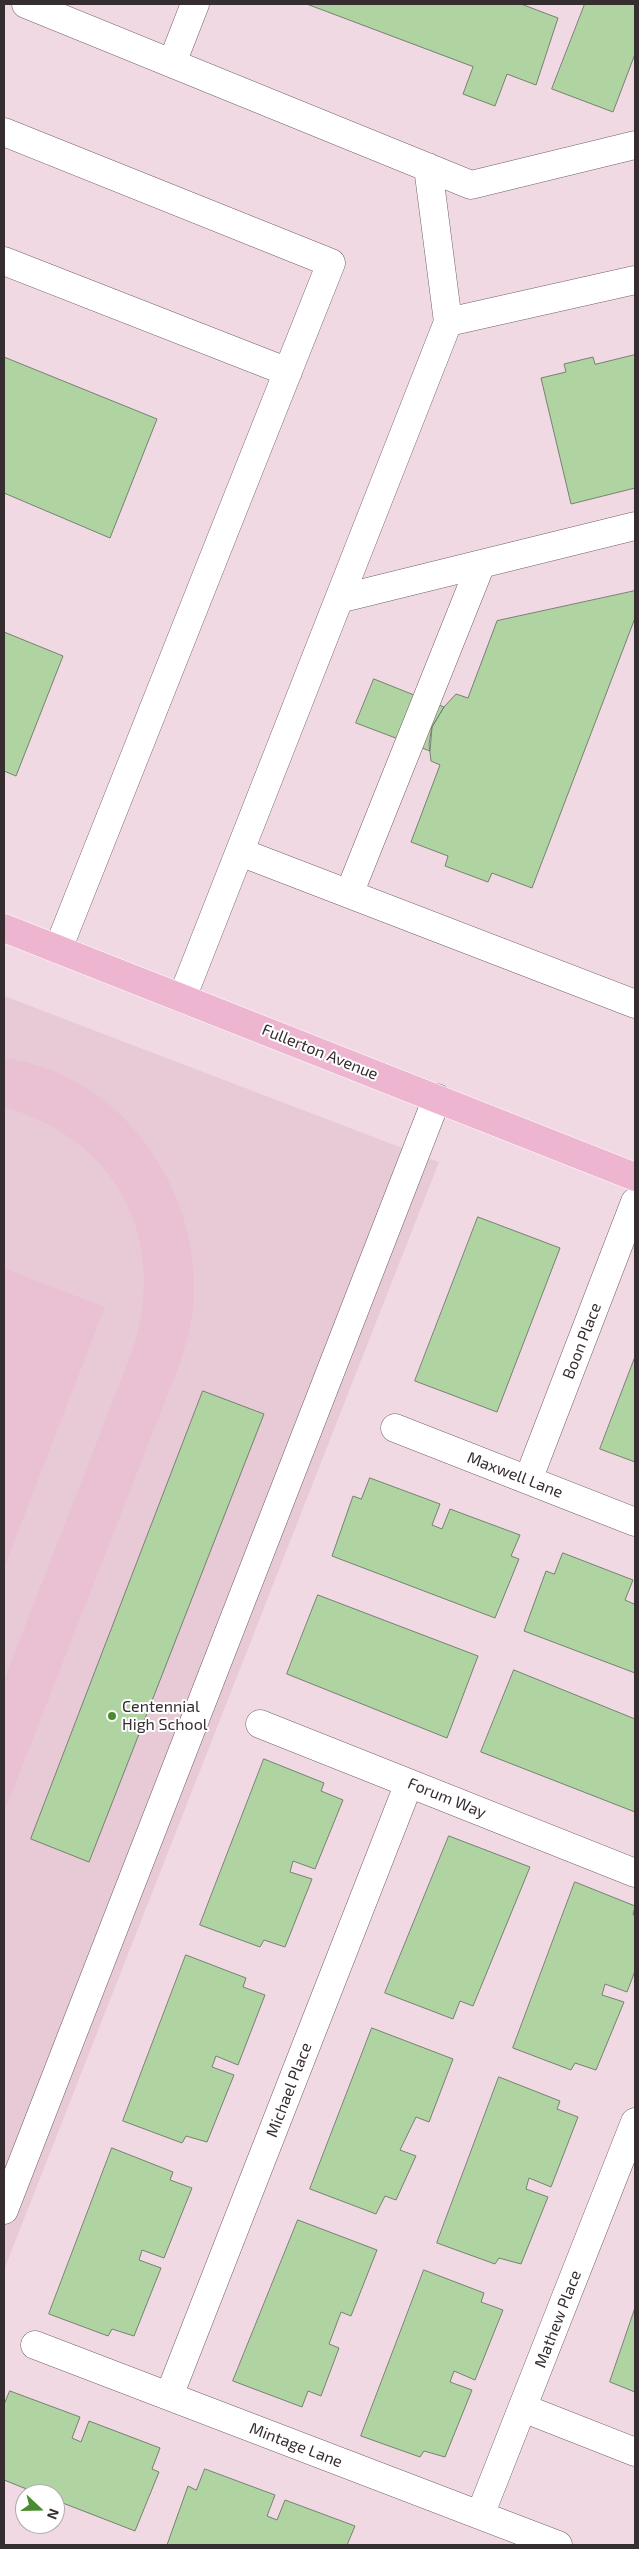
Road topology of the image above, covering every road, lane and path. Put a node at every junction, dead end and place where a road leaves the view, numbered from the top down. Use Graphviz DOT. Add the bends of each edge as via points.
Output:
graph roads {
  1 [pos="26,4"];
  2 [pos="196,4"];
  3 [pos="172,63"];
  4 [pos="4,132"];
  5 [pos="635,145"];
  6 [pos="428,167"];
  7 [pos="4,261"];
  8 [pos="635,280"];
  9 [pos="448,322"];
  10 [pos="288,372"];
  11 [pos="635,526"];
  12 [pos="481,564"];
  13 [pos="338,600"];
  14 [pos="240,852"];
  15 [pos="349,894"];
  16 [pos="4,928"];
  17 [pos="58,949"];
  18 [pos="182,998"];
  19 [pos="635,1004"];
  20 [pos="437,1098"];
  21 [pos="635,1177"];
  22 [pos="635,1202"];
  23 [pos="395,1428"];
  24 [pos="528,1480"];
  25 [pos="635,1522"];
  26 [pos="260,1724"];
  27 [pos="409,1783"];
  28 [pos="635,1873"];
  29 [pos="635,2122"];
  30 [pos="4,2210"];
  31 [pos="35,2345"];
  32 [pos="168,2396"];
  33 [pos="523,2408"];
  34 [pos="635,2452"];
  35 [pos="480,2515"];
  36 [pos="558,2545"];
  1 -- 3 [label="street"];
  2 -- 3 [label="street"];
  3 -- 6 [label="street"];
  4 -- 10 [label="street" via="331,263"];
  5 -- 6 [label="street" via="470,185"];
  6 -- 9 [label="street"];
  7 -- 10 [label="street"];
  8 -- 9 [label="street"];
  9 -- 13 [label="street"];
  10 -- 17 [label="street"];
  11 -- 12 [label="street"];
  12 -- 13 [label="street"];
  12 -- 15 [label="street"];
  13 -- 14 [label="street"];
  14 -- 15 [label="street"];
  14 -- 18 [label="street"];
  15 -- 19 [label="street"];
  16 -- 17 [label="main road, Fullerton Avenue"];
  17 -- 18 [label="main road, Fullerton Avenue"];
  18 -- 20 [label="main road, Fullerton Avenue"];
  20 -- 21 [label="main road, Fullerton Avenue"];
  20 -- 30 [label="street"];
  22 -- 24 [label="street, Boon Place"];
  23 -- 24 [label="street, Maxwell Lane"];
  24 -- 25 [label="street, Maxwell Lane"];
  26 -- 27 [label="street, Forum Way"];
  27 -- 28 [label="street, Forum Way"];
  27 -- 32 [label="street, Michael Place"];
  29 -- 33 [label="street, Mathew Place"];
  31 -- 32 [label="street, Mintage Lane"];
  32 -- 35 [label="street, Mintage Lane"];
  33 -- 34 [label="street"];
  33 -- 35 [label="street, Mathew Place"];
  35 -- 36 [label="street, Mintage Lane"];
}
